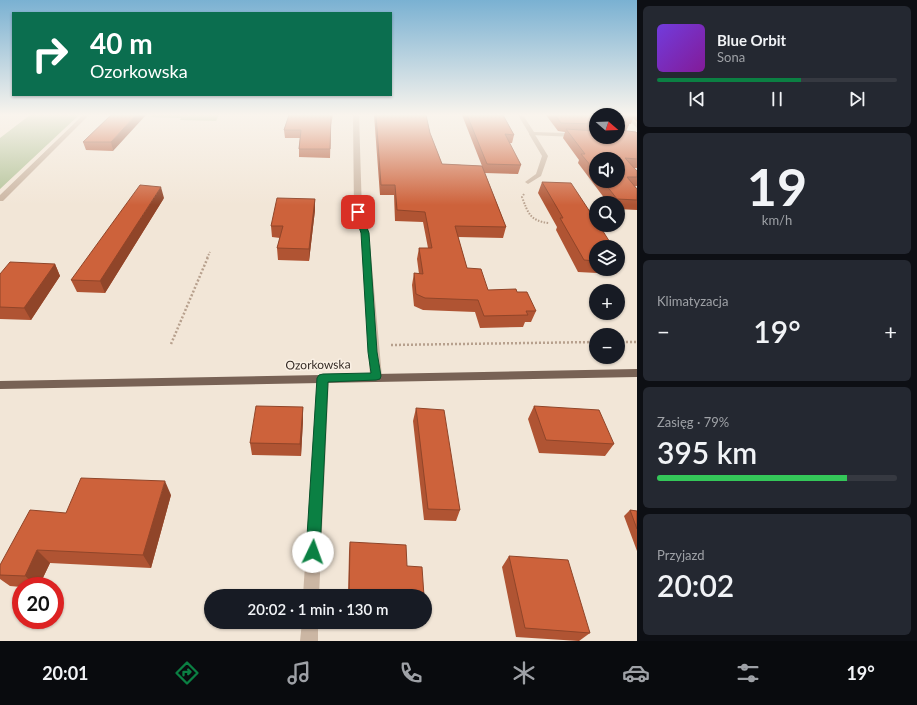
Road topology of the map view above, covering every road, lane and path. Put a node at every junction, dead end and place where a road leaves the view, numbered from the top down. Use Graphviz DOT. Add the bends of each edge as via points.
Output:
graph roads {
  1 [pos="56,145"];
  2 [pos="357,145"];
  3 [pos="539,145"];
  4 [pos="528,182"];
  5 [pos="0,199"];
  6 [pos="549,223"];
  7 [pos="210,252"];
  8 [pos="589,342"];
  9 [pos="625,342"];
  10 [pos="637,342"];
  11 [pos="170,344"];
  12 [pos="372,345"];
  13 [pos="637,373"];
  14 [pos="376,376"];
  15 [pos="323,378"];
  16 [pos="0,385"];
  17 [pos="311,589"];
  18 [pos="310,629"];
  19 [pos="309,641"];
  1 -- 5 [label="street"];
  2 -- 12 [label="street" via="358,212 365,233"];
  3 -- 4 [label="street" via="546,156 539,175"];
  4 -- 6 [label="path" via="522,197 530,217 539,222"];
  7 -- 11 [label="path"];
  8 -- 12 [label="path"];
  9 -- 10 [label="path"];
  12 -- 14 [label="street"];
  13 -- 14 [label="main road, Ozorkowska"];
  14 -- 15 [label="main road, Ozorkowska"];
  15 -- 16 [label="main road, Ozorkowska"];
  15 -- 17 [label="street"];
  18 -- 19 [label="street"];
}
